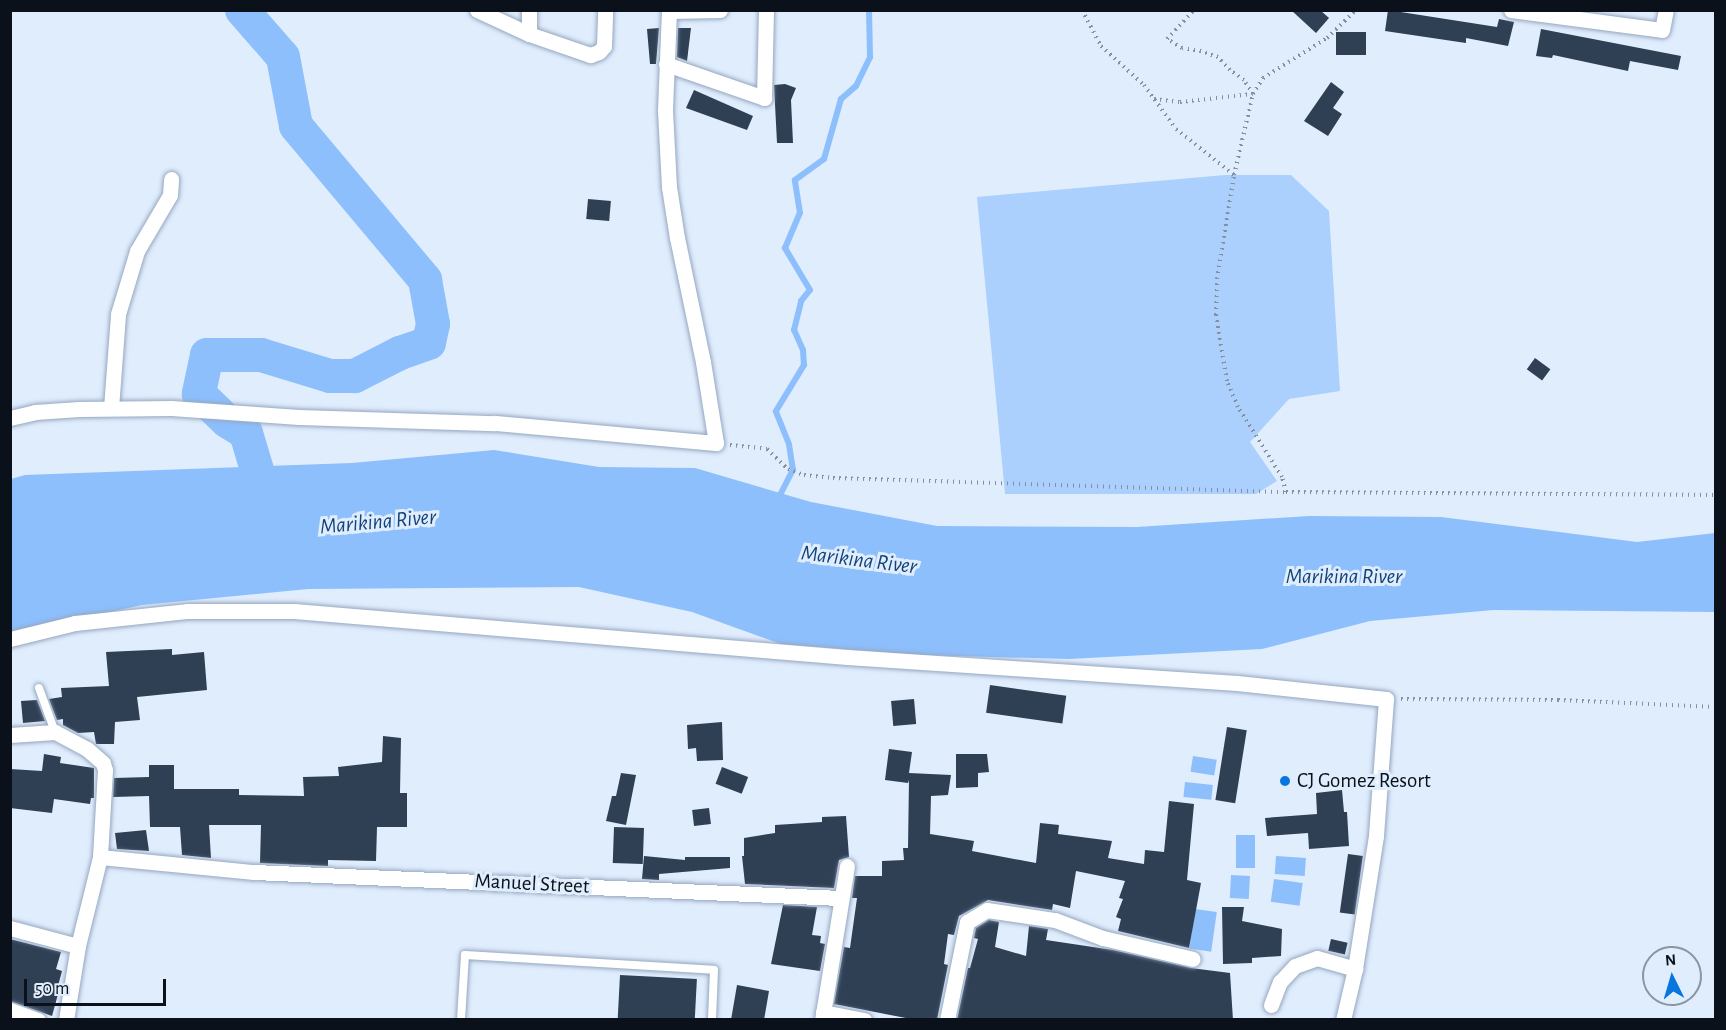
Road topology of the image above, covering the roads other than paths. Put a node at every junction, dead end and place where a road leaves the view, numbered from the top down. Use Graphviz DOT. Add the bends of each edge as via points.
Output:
graph roads {
  1 [pos="477,10"];
  2 [pos="529,10"];
  3 [pos="605,10"];
  4 [pos="720,10"];
  5 [pos="766,10"];
  6 [pos="1511,10"];
  7 [pos="1665,10"];
  8 [pos="529,34"];
  9 [pos="666,64"];
  10 [pos="171,179"];
  11 [pos="111,408"];
  12 [pos="10,418"];
  13 [pos="10,639"];
  14 [pos="39,688"];
  15 [pos="55,732"];
  16 [pos="10,735"];
  17 [pos="100,857"];
  18 [pos="848,866"];
  19 [pos="841,898"];
  20 [pos="10,928"];
  21 [pos="78,946"];
  22 [pos="1193,959"];
  23 [pos="1355,969"];
  24 [pos="1271,1005"];
  25 [pos="10,1010"];
  26 [pos="823,1016"];
  27 [pos="38,1020"];
  28 [pos="66,1020"];
  29 [pos="461,1020"];
  30 [pos="712,1020"];
  31 [pos="864,1020"];
  32 [pos="946,1020"];
  33 [pos="1342,1020"];
  1 -- 8 [label="street"];
  2 -- 8 [label="street"];
  3 -- 8 [label="street" via="604,46 596,54"];
  4 -- 9 [label="street" via="669,10"];
  5 -- 9 [label="street" via="764,98"];
  6 -- 7 [label="street" via="1662,30"];
  9 -- 11 [label="street" via="669,187 716,443 495,423"];
  10 -- 11 [label="street" via="170,195 137,251 118,314"];
  11 -- 12 [label="street" via="34,412"];
  13 -- 23 [label="street" via="75,623 188,611 294,611 847,657 1237,683 1386,699 1376,836"];
  14 -- 15 [label="lane"];
  15 -- 16 [label="street"];
  15 -- 17 [label="street" via="87,749 103,763"];
  17 -- 19 [label="street, Manuel Street" via="254,872"];
  17 -- 21 [label="street"];
  18 -- 19 [label="street"];
  19 -- 26 [label="street"];
  20 -- 21 [label="street"];
  21 -- 28 [label="street"];
  22 -- 32 [label="street" via="1103,938 1055,920 987,910 967,922"];
  23 -- 24 [label="street" via="1317,958 1295,966 1280,982"];
  23 -- 33 [label="street"];
  25 -- 27 [label="street"];
  26 -- 31 [label="street"];
  29 -- 30 [label="lane" via="465,955 714,970"];
}
